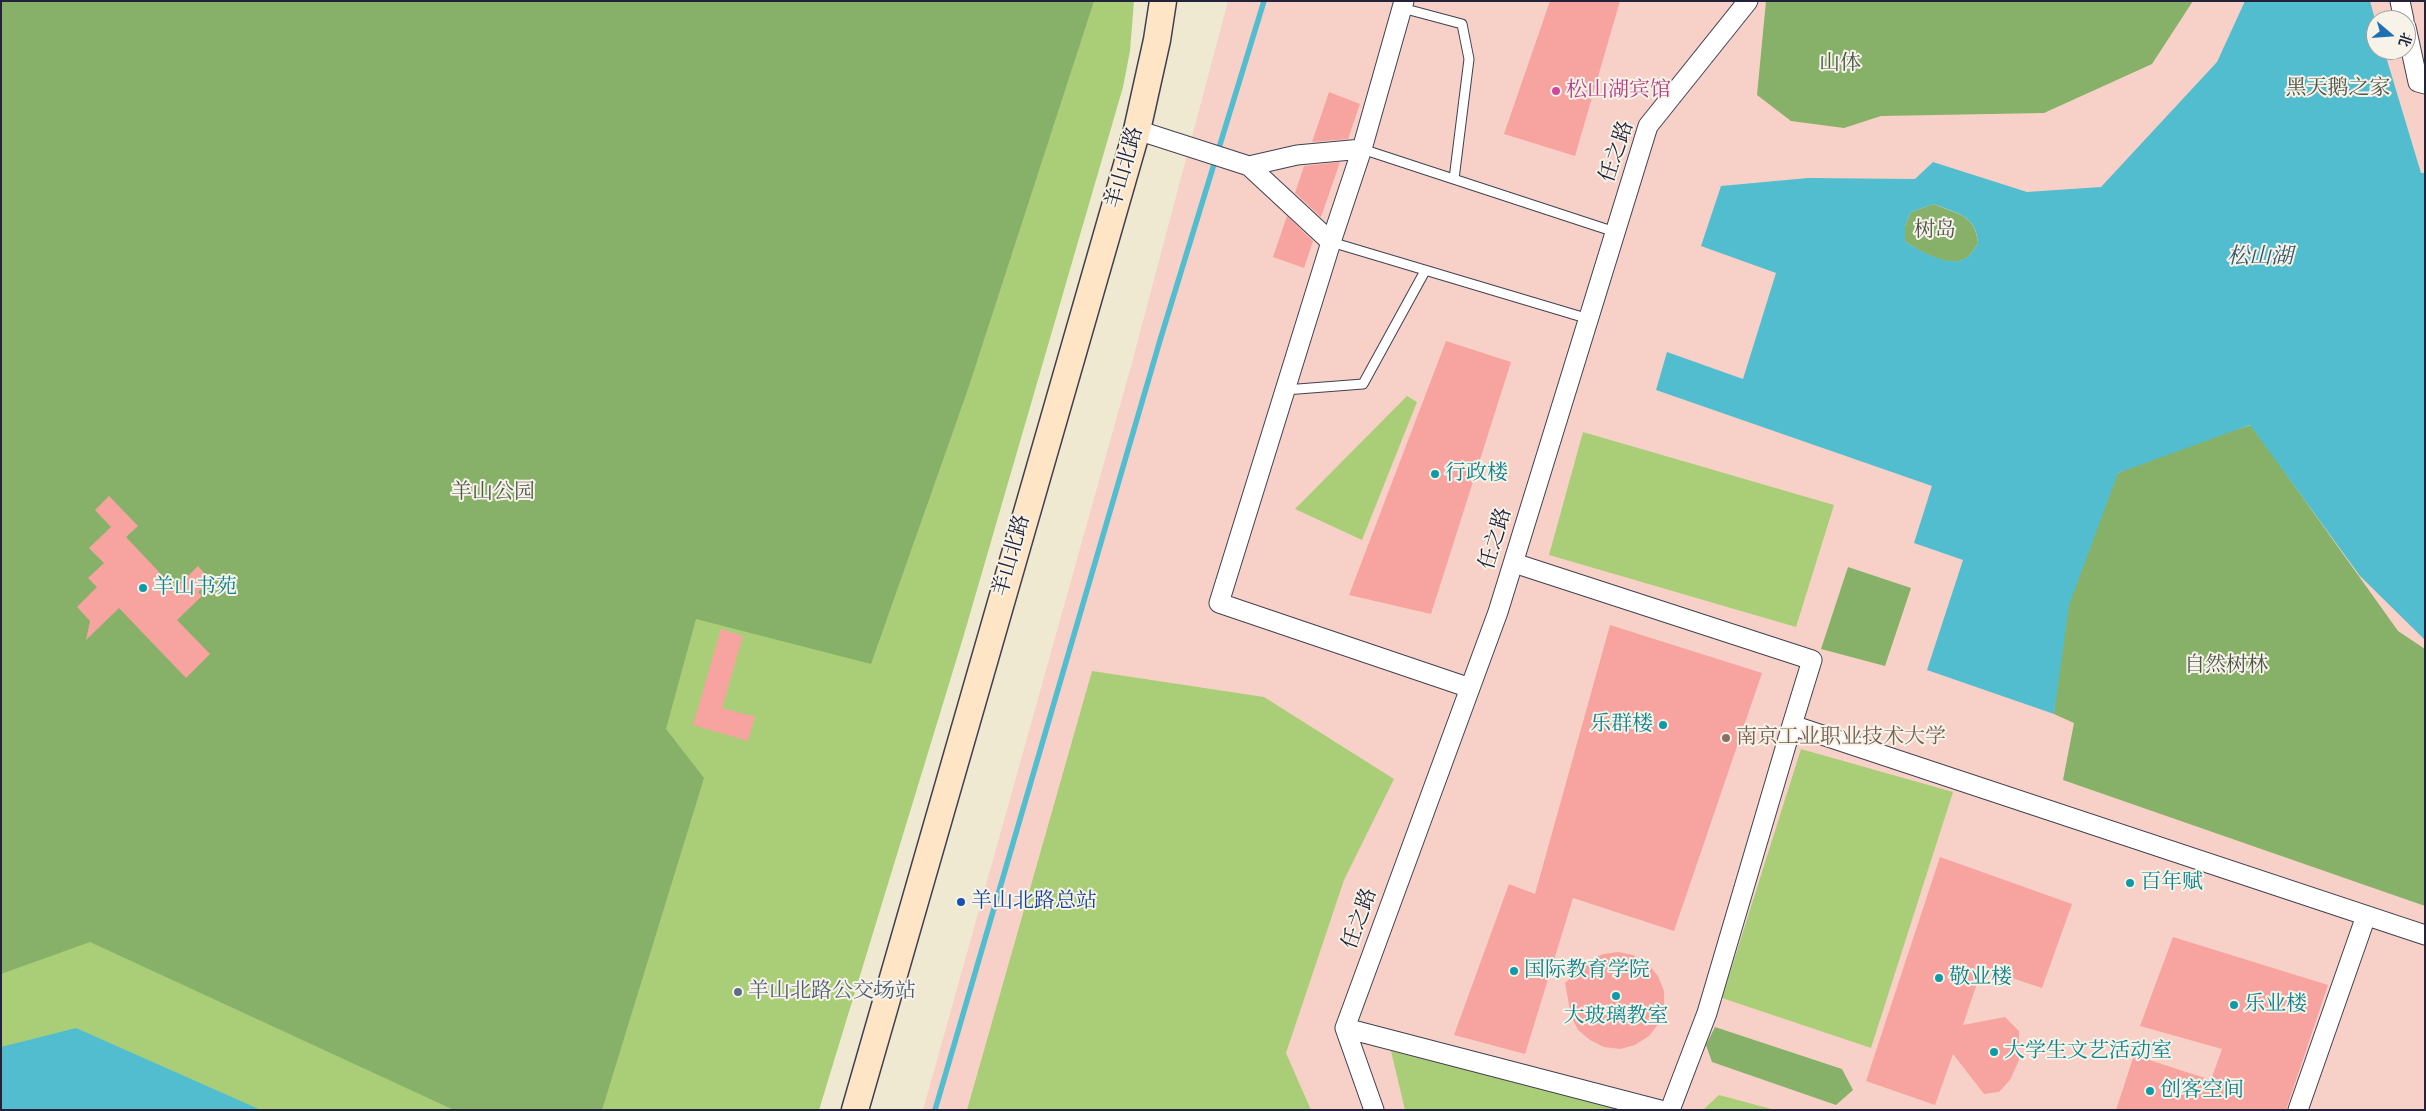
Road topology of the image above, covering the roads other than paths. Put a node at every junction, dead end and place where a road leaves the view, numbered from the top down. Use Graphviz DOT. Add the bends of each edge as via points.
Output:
graph roads {
  1 [pos="1163,1"];
  2 [pos="1748,1"];
  3 [pos="1403,4"];
  4 [pos="2413,60"];
  5 [pos="2425,84"];
  6 [pos="1137,130"];
  7 [pos="1362,149"];
  8 [pos="1249,166"];
  9 [pos="1454,179"];
  10 [pos="1615,232"];
  11 [pos="1331,242"];
  12 [pos="1425,271"];
  13 [pos="1589,319"];
  14 [pos="1285,390"];
  15 [pos="1514,563"];
  16 [pos="1470,688"];
  17 [pos="1792,725"];
  18 [pos="2366,916"];
  19 [pos="2425,935"];
  20 [pos="1345,1028"];
  21 [pos="854,1110"];
  22 [pos="1374,1110"];
  23 [pos="1660,1110"];
  24 [pos="1670,1110"];
  25 [pos="2298,1110"];
  1 -- 6 [label="street, 羊山北路"];
  2 -- 10 [label="street, 任之路" via="1648,126"];
  3 -- 7 [label="street"];
  3 -- 9 [label="lane" via="1462,24 1469,59"];
  4 -- 5 [label="street" via="2418,82"];
  6 -- 8 [label="street"];
  6 -- 21 [label="street, 羊山北路"];
  7 -- 8 [label="street" via="1297,155"];
  7 -- 9 [label="lane"];
  7 -- 11 [label="street"];
  8 -- 11 [label="street"];
  9 -- 10 [label="lane"];
  10 -- 13 [label="street, 任之路"];
  11 -- 12 [label="lane"];
  11 -- 14 [label="street"];
  12 -- 13 [label="lane"];
  12 -- 14 [label="lane" via="1362,384"];
  13 -- 15 [label="street, 任之路"];
  14 -- 16 [label="street" via="1219,603"];
  15 -- 16 [label="street, 任之路"];
  15 -- 17 [label="street" via="1812,660"];
  16 -- 20 [label="street, 任之路"];
  17 -- 18 [label="street"];
  17 -- 24 [label="street" via="1707,1013"];
  18 -- 19 [label="street"];
  18 -- 25 [label="street"];
  20 -- 22 [label="street"];
  20 -- 23 [label="street"];
}
